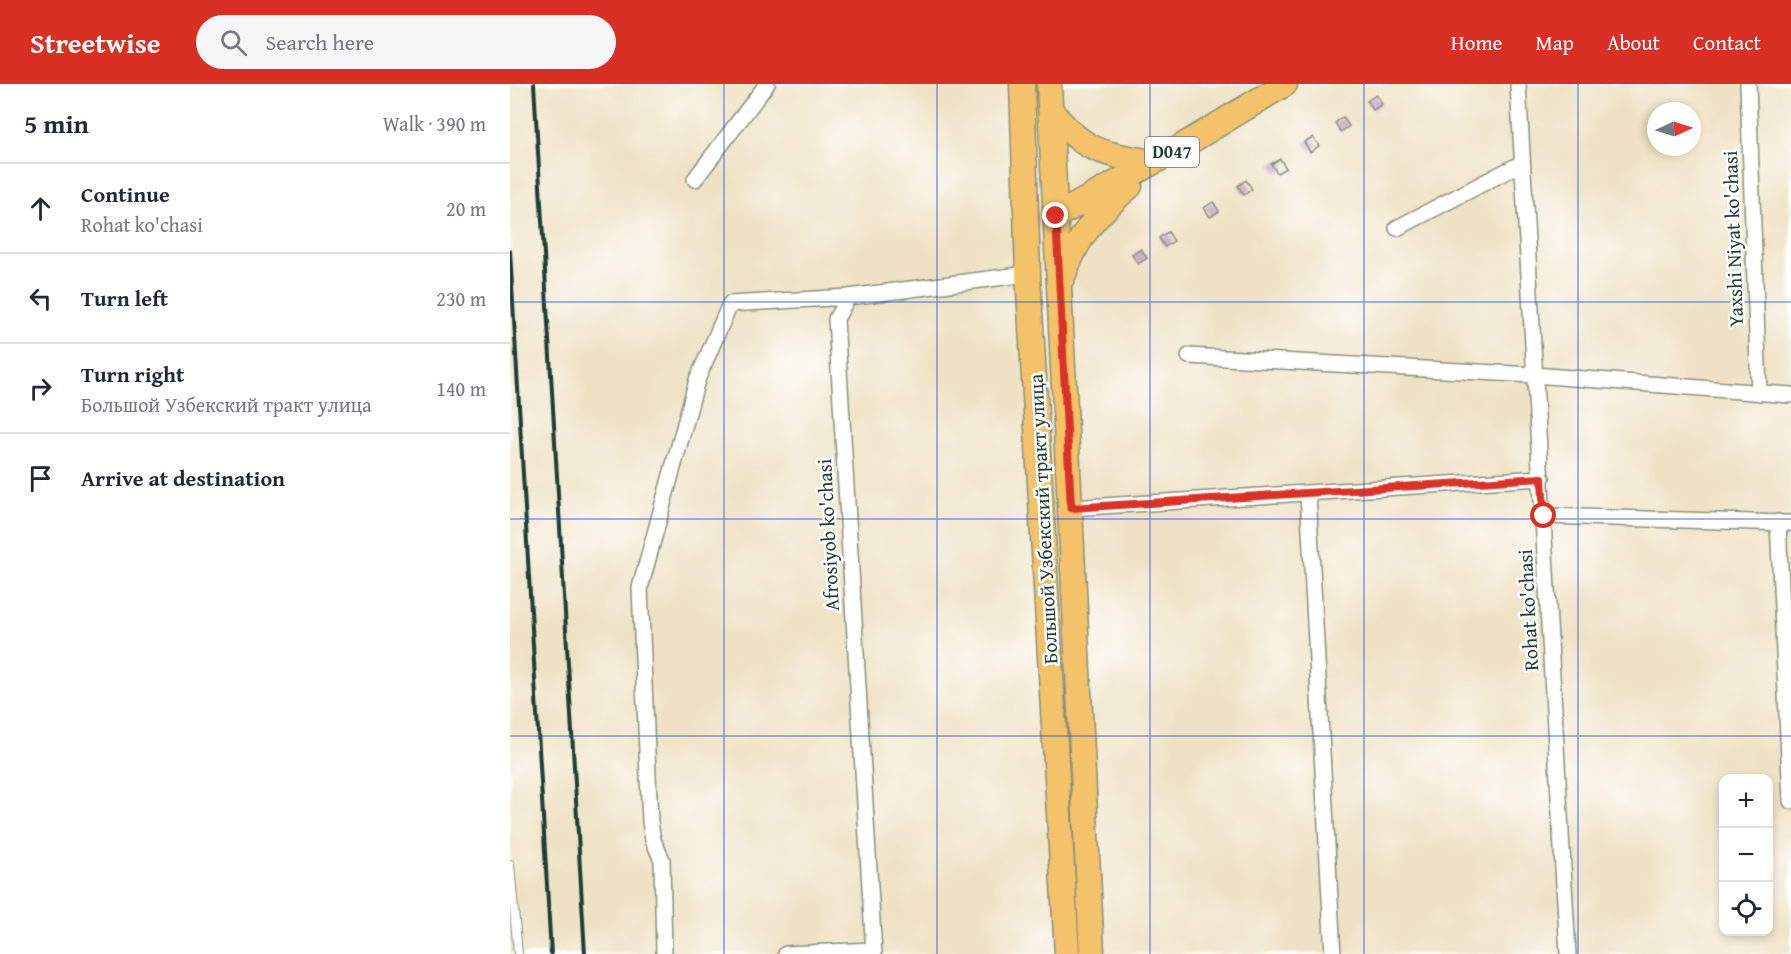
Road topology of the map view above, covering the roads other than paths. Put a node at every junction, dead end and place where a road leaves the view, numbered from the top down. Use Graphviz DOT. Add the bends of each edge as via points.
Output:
graph roads {
  1 [pos="766,84"];
  2 [pos="1022,84"];
  3 [pos="1049,84"];
  4 [pos="1286,84"];
  5 [pos="1518,84"];
  6 [pos="1748,84"];
  7 [pos="1050,110"];
  8 [pos="1158,159"];
  9 [pos="1522,163"];
  10 [pos="695,179"];
  11 [pos="1056,216"];
  12 [pos="1397,228"];
  13 [pos="1028,274"];
  14 [pos="1060,288"];
  15 [pos="848,297"];
  16 [pos="1189,356"];
  17 [pos="1534,375"];
  18 [pos="1759,393"];
  19 [pos="1791,395"];
  20 [pos="1542,478"];
  21 [pos="1308,494"];
  22 [pos="1071,508"];
  23 [pos="1544,516"];
  24 [pos="1784,523"];
  25 [pos="1791,801"];
  26 [pos="510,865"];
  27 [pos="874,952"];
  28 [pos="518,954"];
  29 [pos="664,954"];
  30 [pos="786,954"];
  31 [pos="1067,954"];
  32 [pos="1092,954"];
  33 [pos="1333,954"];
  34 [pos="1568,954"];
  1 -- 10 [label="street"];
  2 -- 13 [label="main road, Большой Узбекский тракт улица"];
  3 -- 7 [label="main road, Большой Узбекский тракт улица"];
  4 -- 8 [label="main road, D047"];
  5 -- 9 [label="street, Rohat ko'chasi"];
  6 -- 18 [label="street, Yaxshi Niyat ko'chasi"];
  7 -- 8 [label="main road, D047" via="1068,133 1085,146 1110,155"];
  7 -- 11 [label="main road, Большой Узбекский тракт улица"];
  8 -- 11 [label="main road, D047"];
  8 -- 14 [label="main road, D047" via="1090,224 1073,247"];
  9 -- 12 [label="street"];
  9 -- 17 [label="street, Rohat ko'chasi"];
  11 -- 14 [label="main road, Большой Узбекский тракт улица"];
  13 -- 15 [label="street"];
  13 -- 31 [label="main road, Большой Узбекский тракт улица"];
  14 -- 22 [label="main road, Большой Узбекский тракт улица"];
  15 -- 27 [label="street, Afrosiyob ko'chasi" via="836,319"];
  15 -- 29 [label="street" via="730,304 697,380 640,588 650,822 662,860"];
  16 -- 17 [label="street"];
  17 -- 18 [label="street"];
  17 -- 20 [label="street, Rohat ko'chasi"];
  18 -- 19 [label="street"];
  20 -- 21 [label="street"];
  20 -- 23 [label="street, Rohat ko'chasi"];
  21 -- 22 [label="street"];
  21 -- 33 [label="street"];
  22 -- 32 [label="main road, Большой Узбекский тракт улица"];
  23 -- 24 [label="street"];
  23 -- 34 [label="street, Rohat ko'chasi"];
  24 -- 25 [label="street"];
  26 -- 28 [label="lane"];
  27 -- 30 [label="street"];
}
